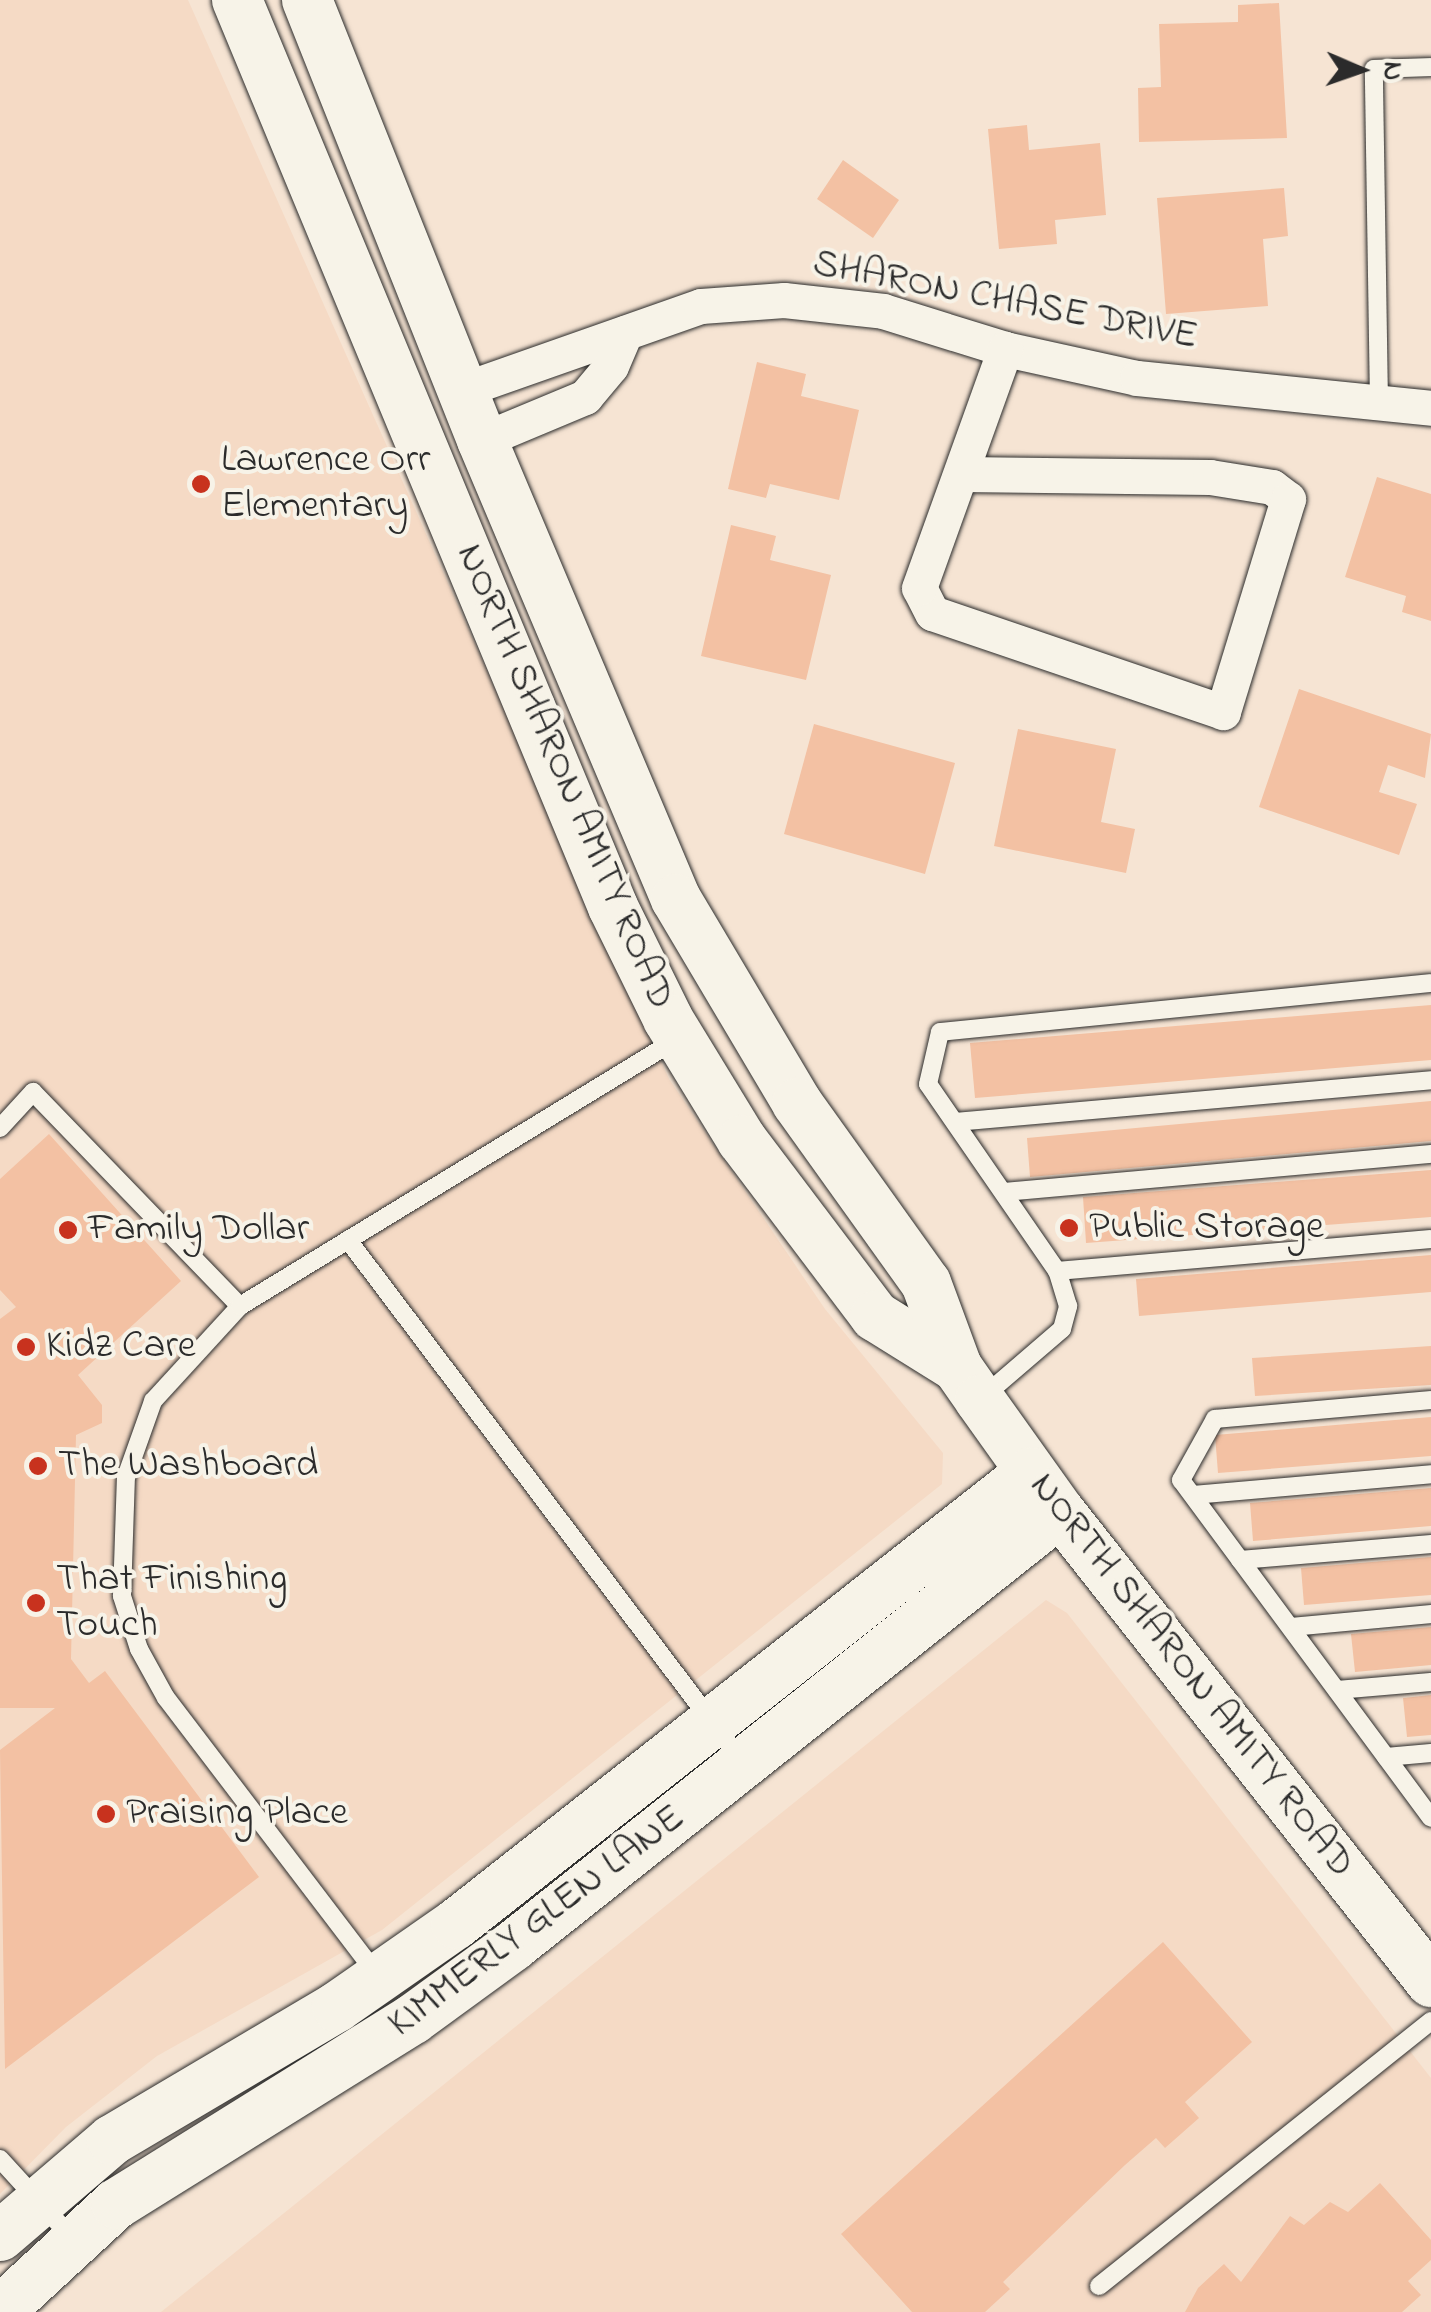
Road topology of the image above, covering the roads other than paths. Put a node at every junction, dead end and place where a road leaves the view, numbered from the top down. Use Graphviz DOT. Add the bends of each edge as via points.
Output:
graph roads {
  1 [pos="237,0"];
  2 [pos="307,0"];
  3 [pos="1431,67"];
  4 [pos="300,147"];
  5 [pos="625,333"];
  6 [pos="1004,349"];
  7 [pos="462,390"];
  8 [pos="1378,402"];
  9 [pos="1431,408"];
  10 [pos="482,440"];
  11 [pos="960,474"];
  12 [pos="1431,983"];
  13 [pos="680,1038"];
  14 [pos="1431,1080"];
  15 [pos="955,1122"];
  16 [pos="0,1128"];
  17 [pos="1431,1154"];
  18 [pos="1004,1192"];
  19 [pos="1431,1239"];
  20 [pos="348,1240"];
  21 [pos="1057,1271"];
  22 [pos="240,1306"];
  23 [pos="968,1383"];
  24 [pos="1431,1400"];
  25 [pos="1031,1472"];
  26 [pos="1431,1474"];
  27 [pos="1193,1495"];
  28 [pos="1060,1512"];
  29 [pos="1431,1544"];
  30 [pos="1240,1560"];
  31 [pos="1431,1614"];
  32 [pos="1290,1627"];
  33 [pos="1431,1682"];
  34 [pos="1337,1690"];
  35 [pos="713,1722"];
  36 [pos="1431,1753"];
  37 [pos="1386,1757"];
  38 [pos="744,1765"];
  39 [pos="1431,1818"];
  40 [pos="1431,1982"];
  41 [pos="396,1998"];
  42 [pos="1431,2021"];
  43 [pos="0,2159"];
  44 [pos="36,2198"];
  45 [pos="0,2236"];
  46 [pos="74,2241"];
  47 [pos="1099,2286"];
  48 [pos="0,2311"];
  1 -- 4 [label="main road, NORTH SHARON AMITY ROAD"];
  2 -- 7 [label="main road, NORTH SHARON AMITY ROAD"];
  3 -- 8 [label="lane" via="1374,69"];
  4 -- 10 [label="main road" via="353,214 421,374 450,416"];
  4 -- 13 [label="main road, NORTH SHARON AMITY ROAD" via="614,907"];
  5 -- 6 [label="street, SHARON CHASE DRIVE" via="701,306 784,300 883,311"];
  5 -- 7 [label="street, SHARON CHASE DRIVE"];
  5 -- 10 [label="street" via="606,375 585,398"];
  6 -- 8 [label="street, SHARON CHASE DRIVE" via="1137,378"];
  6 -- 11 [label="street"];
  7 -- 10 [label="main road, NORTH SHARON AMITY ROAD"];
  8 -- 9 [label="street, SHARON CHASE DRIVE"];
  10 -- 23 [label="main road, NORTH SHARON AMITY ROAD" via="676,899 797,1103 926,1283"];
  11 -- 11 [label="street" via="920,588 932,613 1223,712 1288,499 1272,487 1210,477"];
  12 -- 15 [label="lane" via="940,1032 928,1084"];
  13 -- 20 [label="lane"];
  13 -- 23 [label="main road, NORTH SHARON AMITY ROAD" via="742,1140 875,1316"];
  14 -- 15 [label="lane"];
  15 -- 18 [label="lane"];
  16 -- 22 [label="lane" via="33,1092"];
  17 -- 18 [label="lane"];
  18 -- 21 [label="lane"];
  19 -- 21 [label="lane"];
  20 -- 22 [label="lane"];
  20 -- 35 [label="lane"];
  21 -- 23 [label="lane" via="1068,1306 1062,1329"];
  22 -- 41 [label="lane" via="154,1401 126,1477 122,1596 166,1698"];
  23 -- 25 [label="main road, NORTH SHARON AMITY ROAD"];
  24 -- 27 [label="lane" via="1215,1419 1180,1480"];
  25 -- 28 [label="main road, NORTH SHARON AMITY ROAD"];
  25 -- 35 [label="main road, KIMMERLY GLEN LANE"];
  26 -- 27 [label="lane"];
  27 -- 30 [label="lane"];
  28 -- 38 [label="main road, KIMMERLY GLEN LANE"];
  28 -- 40 [label="main road, NORTH SHARON AMITY ROAD"];
  29 -- 30 [label="lane"];
  30 -- 32 [label="lane"];
  31 -- 32 [label="lane"];
  32 -- 34 [label="lane"];
  33 -- 34 [label="lane"];
  34 -- 37 [label="lane"];
  35 -- 38 [label="lane"];
  35 -- 41 [label="main road, KIMMERLY GLEN LANE"];
  36 -- 37 [label="lane"];
  37 -- 39 [label="lane"];
  38 -- 41 [label="main road, KIMMERLY GLEN LANE"];
  41 -- 44 [label="main road, KIMMERLY GLEN LANE" via="112,2140"];
  41 -- 46 [label="main road, KIMMERLY GLEN LANE"];
  42 -- 47 [label="lane"];
  43 -- 44 [label="lane"];
  44 -- 45 [label="main road, KIMMERLY GLEN LANE"];
  44 -- 46 [label="lane"];
  46 -- 48 [label="main road, KIMMERLY GLEN LANE"];
}
